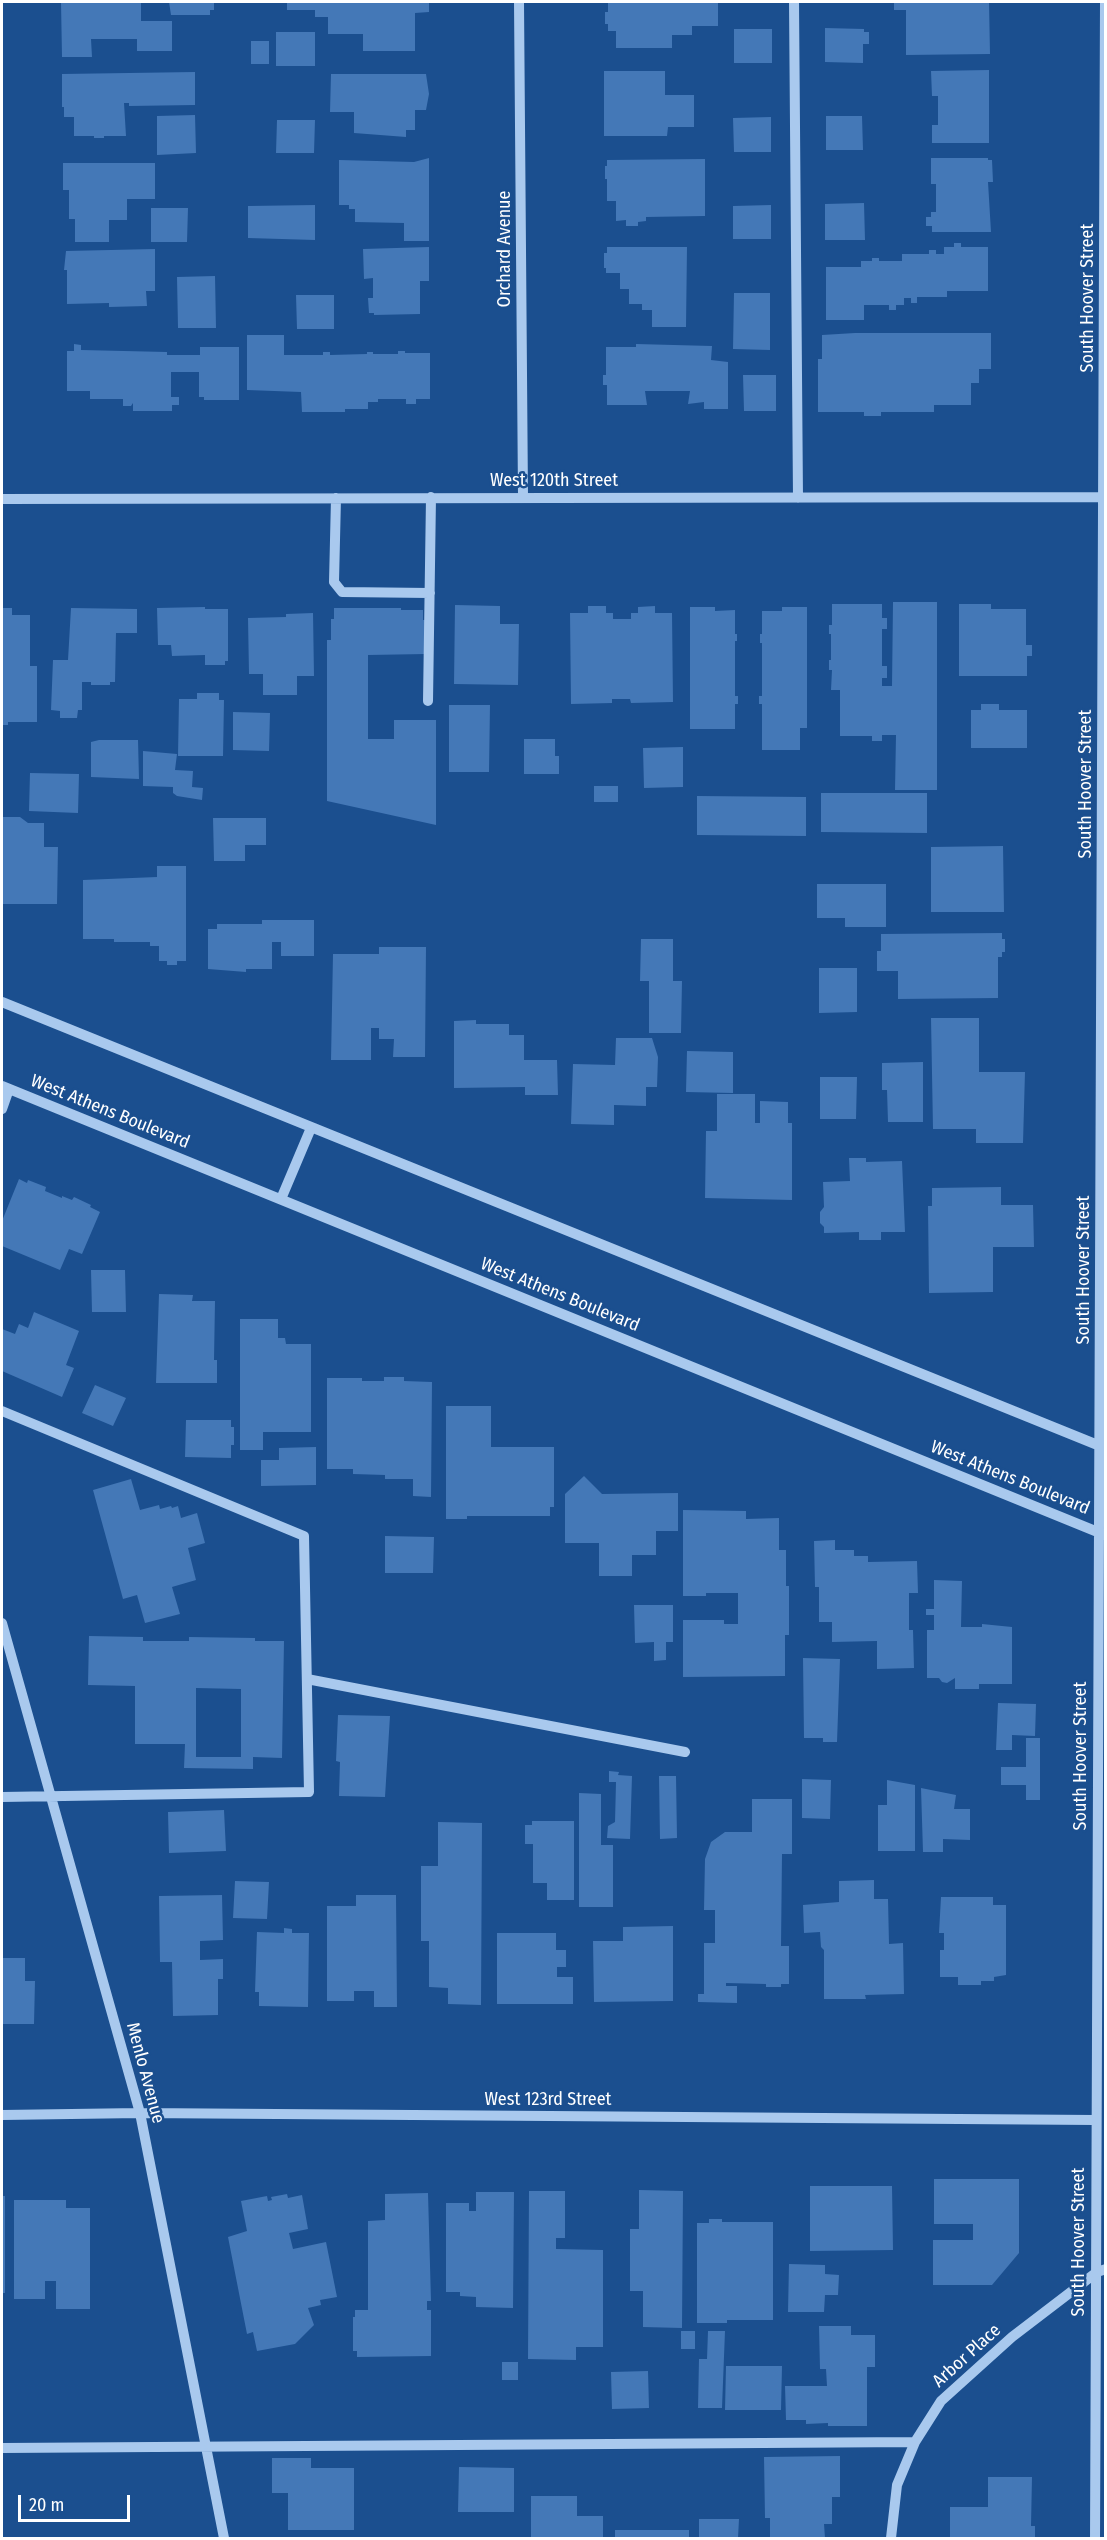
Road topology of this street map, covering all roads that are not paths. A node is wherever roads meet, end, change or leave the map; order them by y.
1 (519, 2) edge
2 (794, 2) edge
3 (1105, 2) edge
4 (431, 497) junction
5 (523, 497) junction
6 (1105, 497) edge
7 (336, 498) junction
8 (798, 498) junction
9 (2, 499) edge
10 (430, 593) junction
11 (428, 701) dead end
12 (1104, 872) edge
13 (2, 1002) edge
14 (5, 1088) edge
15 (2, 1109) edge
16 (311, 1128) junction
17 (281, 1199) junction
18 (2, 1411) edge
19 (1103, 1447) edge
20 (1102, 1534) edge
21 (2, 1623) edge
22 (307, 1679) junction
23 (685, 1752) dead end
24 (2, 1797) edge
25 (51, 1797) junction
26 (140, 2113) junction
27 (2, 2115) edge
28 (1095, 2120) junction
29 (1101, 2271) edge
30 (915, 2442) junction
31 (206, 2447) junction
32 (2, 2448) edge
33 (224, 2538) edge
34 (891, 2538) edge
35 (1095, 2538) edge

1 - 5 street, Orchard Avenue
2 - 8 street
3 - 6 street, South Hoover Street
4 - 5 street, West 120th Street
4 - 7 street, West 120th Street
4 - 10 street
5 - 8 street, West 120th Street
6 - 8 street, West 120th Street
6 - 12 street, South Hoover Street
7 - 9 street, West 120th Street
7 - 10 street
10 - 11 street
12 - 19 street, South Hoover Street
13 - 16 street
14 - 15 street
14 - 17 street, West Athens Boulevard
16 - 17 street
16 - 19 street
17 - 20 street, West Athens Boulevard
18 - 22 street
19 - 20 street, South Hoover Street
20 - 28 street, South Hoover Street
21 - 25 street, Menlo Avenue
22 - 23 street
22 - 25 street
24 - 25 street
25 - 26 street, Menlo Avenue
26 - 27 street, West 123rd Street
26 - 28 street, West 123rd Street
26 - 31 street, Menlo Avenue
28 - 29 street, South Hoover Street
29 - 30 street, Arbor Place
29 - 35 street, South Hoover Street
30 - 31 street
30 - 34 street, Arbor Place
31 - 32 street
31 - 33 street, Menlo Avenue

